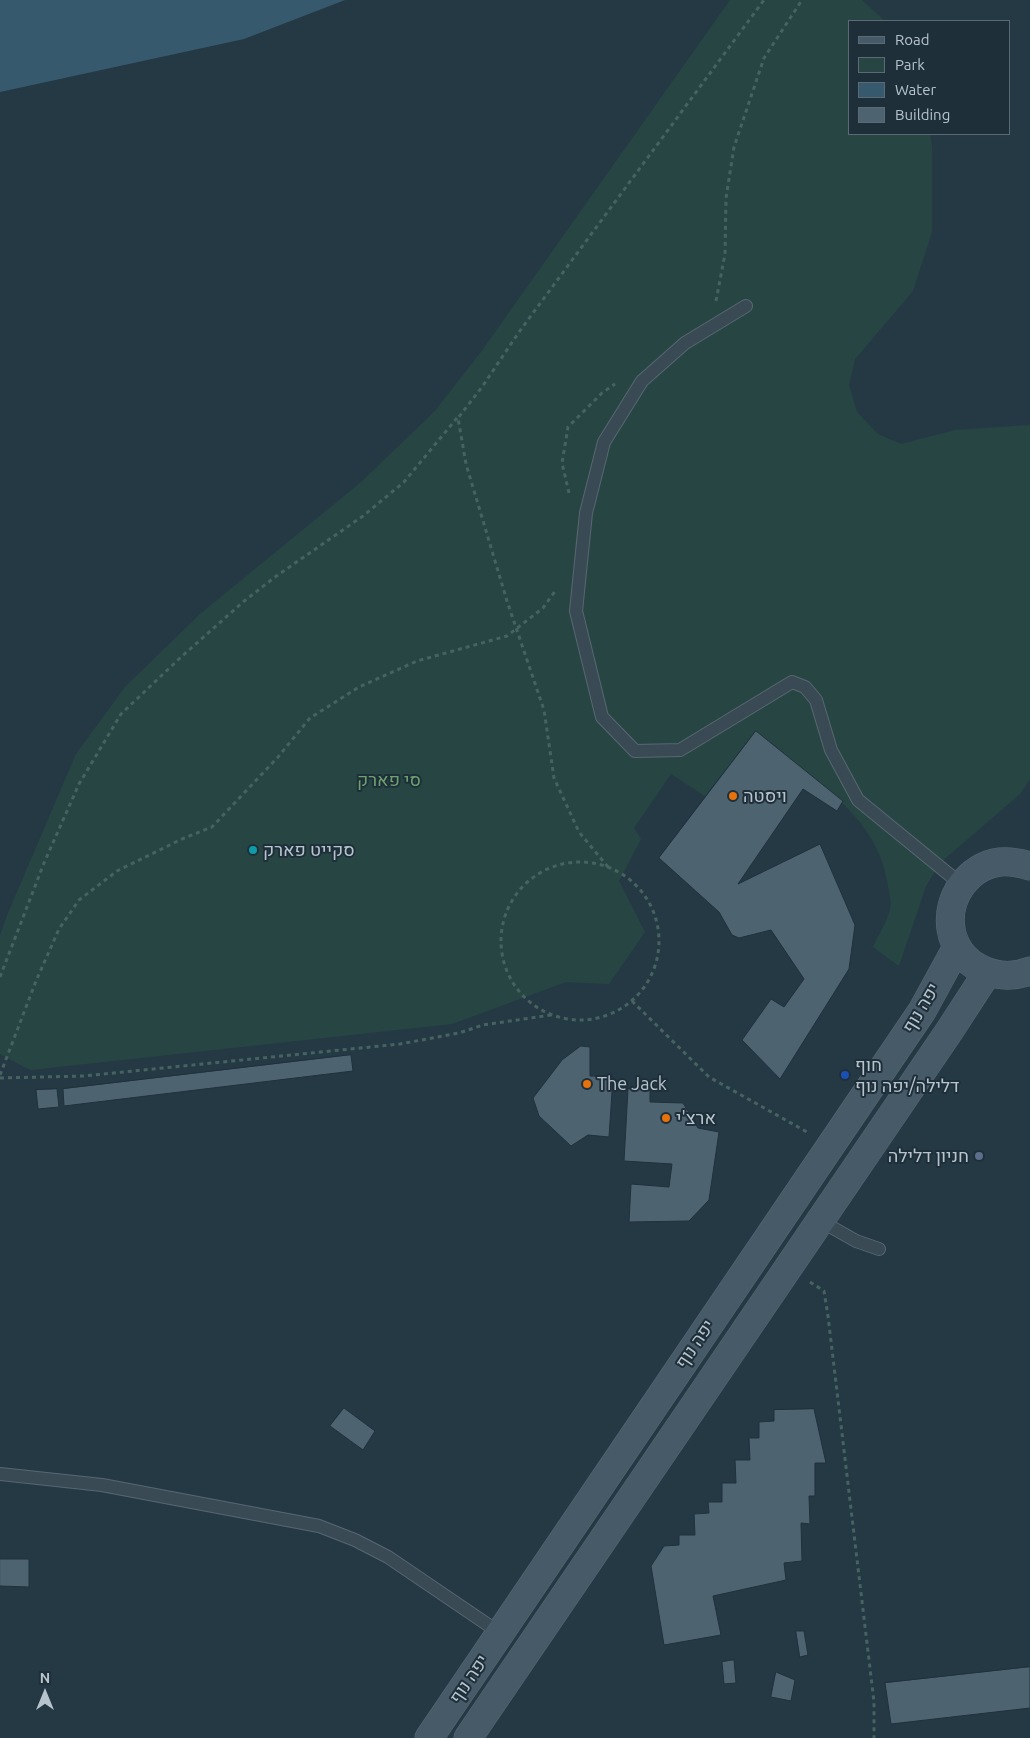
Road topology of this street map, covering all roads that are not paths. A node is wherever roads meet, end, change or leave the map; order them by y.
1 (746, 306) dead end
2 (1026, 858) edge
3 (962, 885) junction
4 (957, 947) junction
5 (1030, 971) edge
6 (987, 973) junction
7 (820, 1220) junction
8 (878, 1250) dead end
9 (0, 1474) edge
10 (500, 1633) junction
11 (429, 1738) edge
12 (468, 1738) edge

1 - 3 lane
2 - 3 main road
3 - 4 main road
4 - 6 main road
4 - 10 main road, יפה נוף
5 - 6 main road
6 - 7 main road, יפה נוף
7 - 8 lane
7 - 12 main road, יפה נוף
9 - 10 lane
10 - 11 main road, יפה נוף

